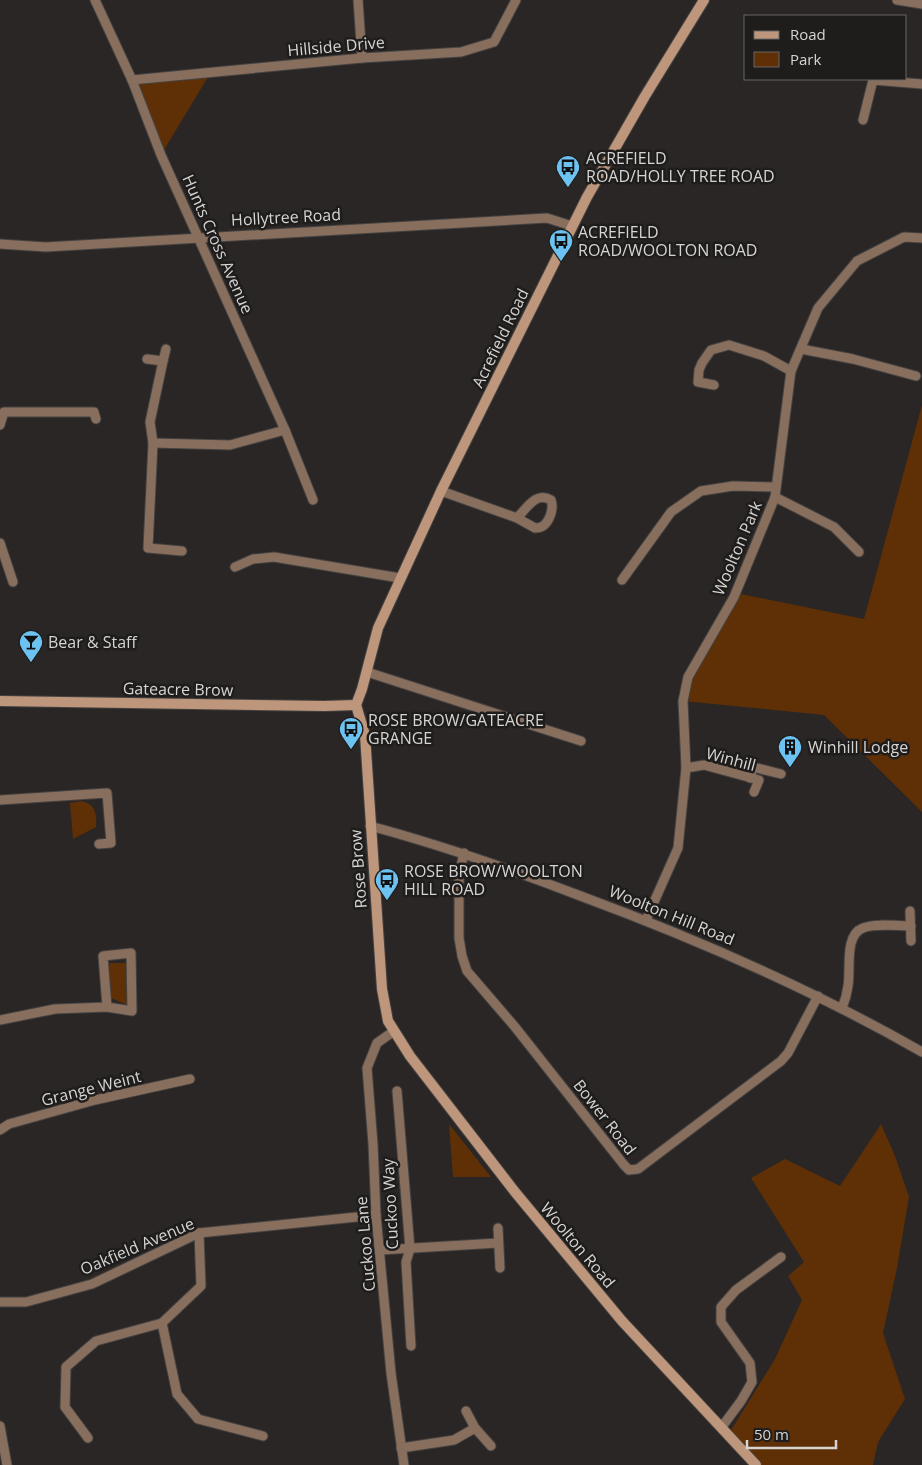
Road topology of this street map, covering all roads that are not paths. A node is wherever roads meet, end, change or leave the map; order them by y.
1 (95, 0) edge
2 (358, 0) edge
3 (516, 0) edge
4 (704, 0) edge
5 (897, 0) edge
6 (922, 4) edge
7 (362, 58) junction
8 (132, 80) junction
9 (922, 84) edge
10 (864, 120) dead end
11 (572, 226) junction
12 (199, 237) junction
13 (922, 238) edge
14 (0, 244) edge
15 (166, 349) dead end
16 (801, 349) junction
17 (147, 359) dead end
18 (163, 361) junction
19 (791, 372) junction
20 (916, 376) dead end
21 (714, 385) dead end
22 (96, 419) dead end
23 (0, 424) edge
24 (285, 430) junction
25 (153, 443) junction
26 (776, 487) junction
27 (441, 491) junction
28 (775, 497) junction
29 (313, 500) dead end
30 (517, 518) dead end
31 (0, 542) edge
32 (182, 551) dead end
33 (859, 552) dead end
34 (235, 567) dead end
35 (400, 578) junction
36 (622, 580) dead end
37 (13, 582) dead end
38 (367, 672) junction
39 (0, 701) edge
40 (356, 704) junction
41 (582, 741) dead end
42 (686, 768) junction
43 (780, 774) dead end
44 (750, 778) junction
45 (754, 792) dead end
46 (0, 800) edge
47 (370, 826) junction
48 (99, 844) dead end
49 (464, 853) junction
50 (910, 911) dead end
51 (646, 920) junction
52 (911, 926) junction
53 (911, 940) dead end
54 (818, 996) junction
55 (107, 1007) junction
56 (842, 1008) junction
57 (0, 1020) edge
58 (394, 1031) junction
59 (922, 1052) edge
60 (190, 1079) dead end
61 (397, 1091) dead end
62 (0, 1130) edge
63 (376, 1215) junction
64 (498, 1228) dead end
65 (199, 1233) junction
66 (498, 1243) junction
67 (410, 1248) junction
68 (380, 1250) junction
69 (781, 1257) dead end
70 (500, 1268) dead end
71 (0, 1302) edge
72 (162, 1323) junction
73 (412, 1346) dead end
74 (466, 1411) dead end
75 (0, 1426) edge
76 (475, 1428) junction
77 (721, 1428) junction
78 (263, 1436) dead end
79 (88, 1438) dead end
80 (491, 1446) dead end
81 (401, 1448) junction
82 (7, 1465) edge
83 (404, 1465) edge
84 (756, 1465) edge

1 - 8 street, Hunts Cross Avenue
2 - 7 street
3 - 7 street, Hillside Drive
4 - 11 main road, Acrefield Road
5 - 6 street
7 - 8 street, Hillside Drive
8 - 12 street, Hunts Cross Avenue
9 - 10 street
11 - 12 street, Hollytree Road
11 - 27 main road, Acrefield Road
12 - 14 street, Hollytree Road
12 - 24 street, Hunts Cross Avenue
13 - 16 street, Woolton Park
15 - 18 street
16 - 19 street, Woolton Park
16 - 20 street
17 - 18 street
18 - 25 street
19 - 21 street
19 - 26 street, Woolton Park
22 - 23 street
24 - 25 street
24 - 29 street, Hunts Cross Avenue
25 - 32 street
26 - 28 street, Woolton Park
26 - 36 street
27 - 30 street
27 - 35 main road, Acrefield Road
28 - 33 street
28 - 42 street, Woolton Park
31 - 37 street
34 - 35 street
35 - 38 main road, Acrefield Road
38 - 40 main road, Acrefield Road
38 - 41 street
39 - 40 main road, Gateacre Brow
40 - 47 main road, Rose Brow
42 - 44 street, Winhill
42 - 51 street, Woolton Park
43 - 44 street
44 - 45 street, Winhill
46 - 48 street
47 - 49 street, Woolton Hill Road
47 - 58 main road, Rose Brow
49 - 51 street, Woolton Hill Road
49 - 54 street, Bower Road
50 - 52 street
51 - 54 street, Woolton Hill Road
52 - 53 street
52 - 56 street
54 - 56 street, Woolton Hill Road
55 - 55 street
55 - 57 street
56 - 59 street, Woolton Hill Road
58 - 63 street, Cuckoo Lane
58 - 77 main road, Woolton Road
60 - 62 street, Grange Weint
61 - 67 street, Cuckoo Way
63 - 65 street, Oakfield Avenue
63 - 68 street, Cuckoo Lane
64 - 66 street
65 - 71 street, Oakfield Avenue
65 - 72 street
66 - 67 street
66 - 70 street
67 - 68 street
67 - 73 street, Cuckoo Way
68 - 81 street, Cuckoo Lane
69 - 77 street
72 - 78 street
72 - 79 street
74 - 76 street
75 - 82 street
76 - 80 street
76 - 81 street
77 - 84 main road, Woolton Road
81 - 83 street, Cuckoo Lane

